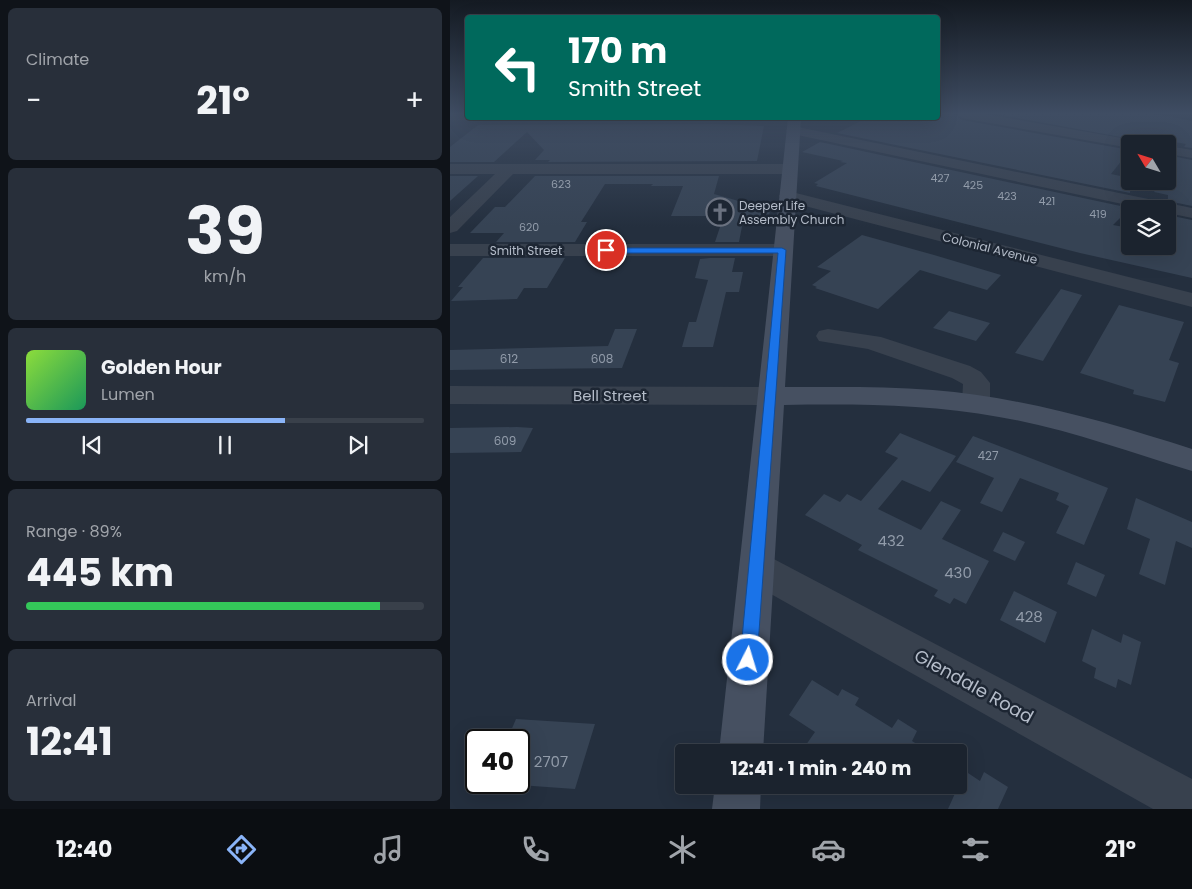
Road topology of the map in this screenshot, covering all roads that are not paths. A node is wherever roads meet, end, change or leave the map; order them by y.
1 (792, 152) edge
2 (918, 152) edge
3 (1179, 152) edge
4 (1192, 154) edge
5 (450, 169) edge
6 (509, 169) junction
7 (790, 169) junction
8 (788, 196) junction
9 (1192, 213) edge
10 (450, 227) edge
11 (450, 250) edge
12 (782, 250) junction
13 (1192, 300) edge
14 (828, 336) dead end
15 (450, 395) edge
16 (771, 396) junction
17 (976, 404) junction
18 (1192, 460) edge
19 (756, 568) junction
20 (741, 744) edge
21 (737, 794) edge
22 (1192, 805) edge
23 (736, 809) edge

1 - 7 street
2 - 9 street
3 - 4 street
5 - 6 street
6 - 7 street
6 - 10 street
7 - 8 street
8 - 12 street
8 - 13 street, Colonial Avenue
11 - 12 street, Smith Street
12 - 16 street
14 - 17 street
15 - 16 street, Bell Street
16 - 17 street
16 - 19 street
17 - 18 street
19 - 20 street
19 - 22 street, Glendale Road
21 - 23 street

